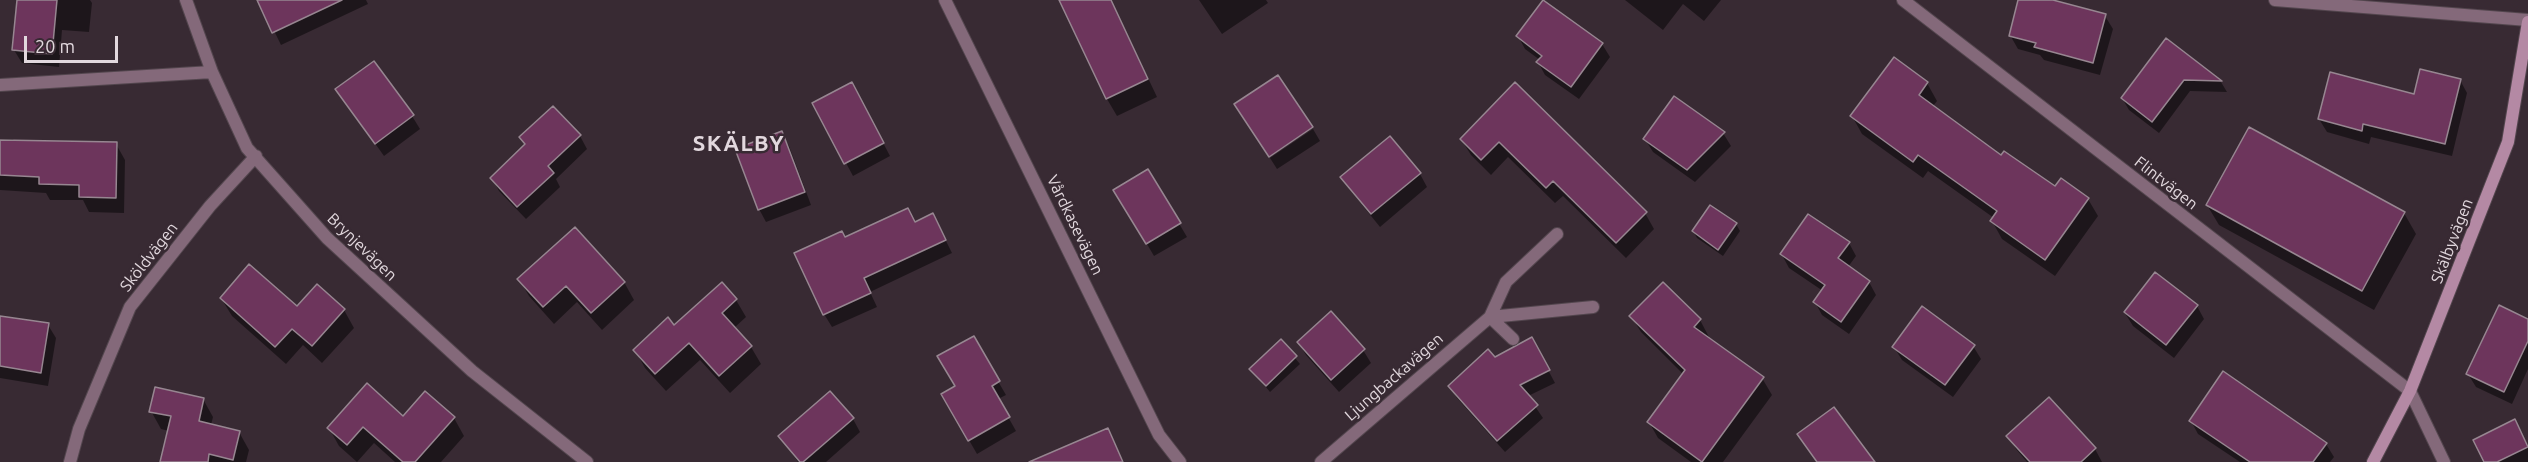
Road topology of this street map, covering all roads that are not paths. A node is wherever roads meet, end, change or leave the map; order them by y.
1 (186, 0) edge
2 (945, 0) edge
3 (1903, 0) edge
4 (2275, 0) edge
5 (2528, 21) edge
6 (212, 72) junction
7 (0, 85) edge
8 (256, 156) junction
9 (1557, 234) dead end
10 (1593, 307) dead end
11 (1490, 317) junction
12 (1513, 339) dead end
13 (2410, 391) junction
14 (70, 462) edge
15 (587, 462) edge
16 (1180, 462) edge
17 (1321, 462) edge
18 (2373, 462) edge
19 (2444, 462) edge

1 - 6 street, Brynjevägen
2 - 16 street, Vårdkasevägen
3 - 13 street, Flintvägen
4 - 5 street
5 - 13 street, Skälbyvägen
6 - 7 street
6 - 8 street, Brynjevägen
8 - 14 street, Sköldvägen
8 - 15 street, Brynjevägen
9 - 11 street
10 - 11 street
11 - 12 street
11 - 17 street, Ljungbackavägen
13 - 18 street, Skälbyvägen
13 - 19 street

